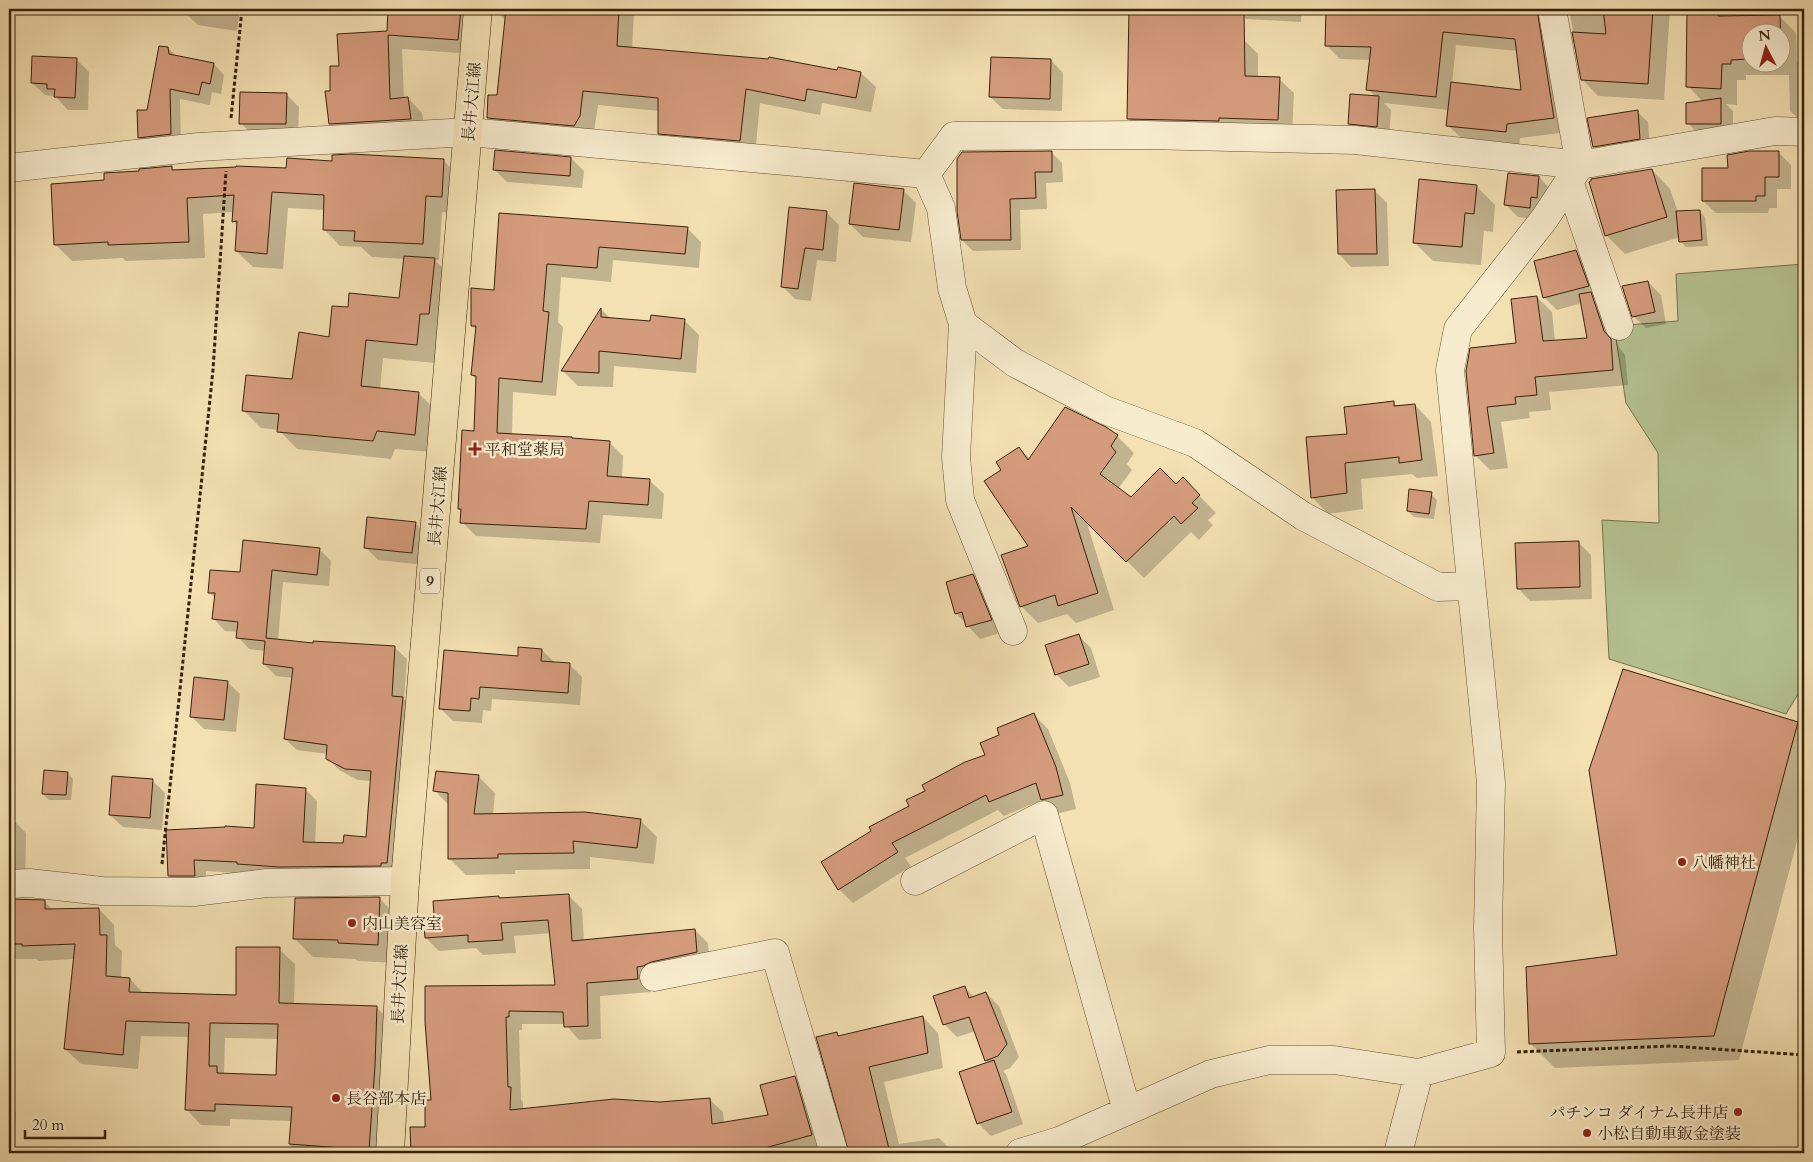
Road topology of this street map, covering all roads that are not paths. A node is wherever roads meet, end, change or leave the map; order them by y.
1 (478, 9) edge
2 (1552, 9) edge
3 (469, 132) junction
4 (1804, 132) edge
5 (9, 168) edge
6 (1575, 173) junction
7 (926, 174) junction
8 (963, 324) junction
9 (1619, 326) dead end
10 (1471, 586) junction
11 (1013, 631) dead end
12 (405, 881) junction
13 (915, 881) dead end
14 (9, 884) edge
15 (654, 977) dead end
16 (1419, 1073) junction
17 (1127, 1111) junction
18 (390, 1153) edge
19 (834, 1153) edge
20 (1020, 1153) edge
21 (1398, 1153) edge

1 - 3 main road, 長井大江線 / 9
2 - 6 street
3 - 5 street
3 - 7 street
3 - 12 main road, 長井大江線 / 9
4 - 6 street
6 - 7 street
6 - 9 street
6 - 10 street
7 - 8 street
8 - 10 street
8 - 11 street
10 - 16 street
12 - 14 street
12 - 18 main road, 長井大江線 / 9
13 - 17 street
15 - 19 street
16 - 17 street
16 - 21 street
17 - 20 street

